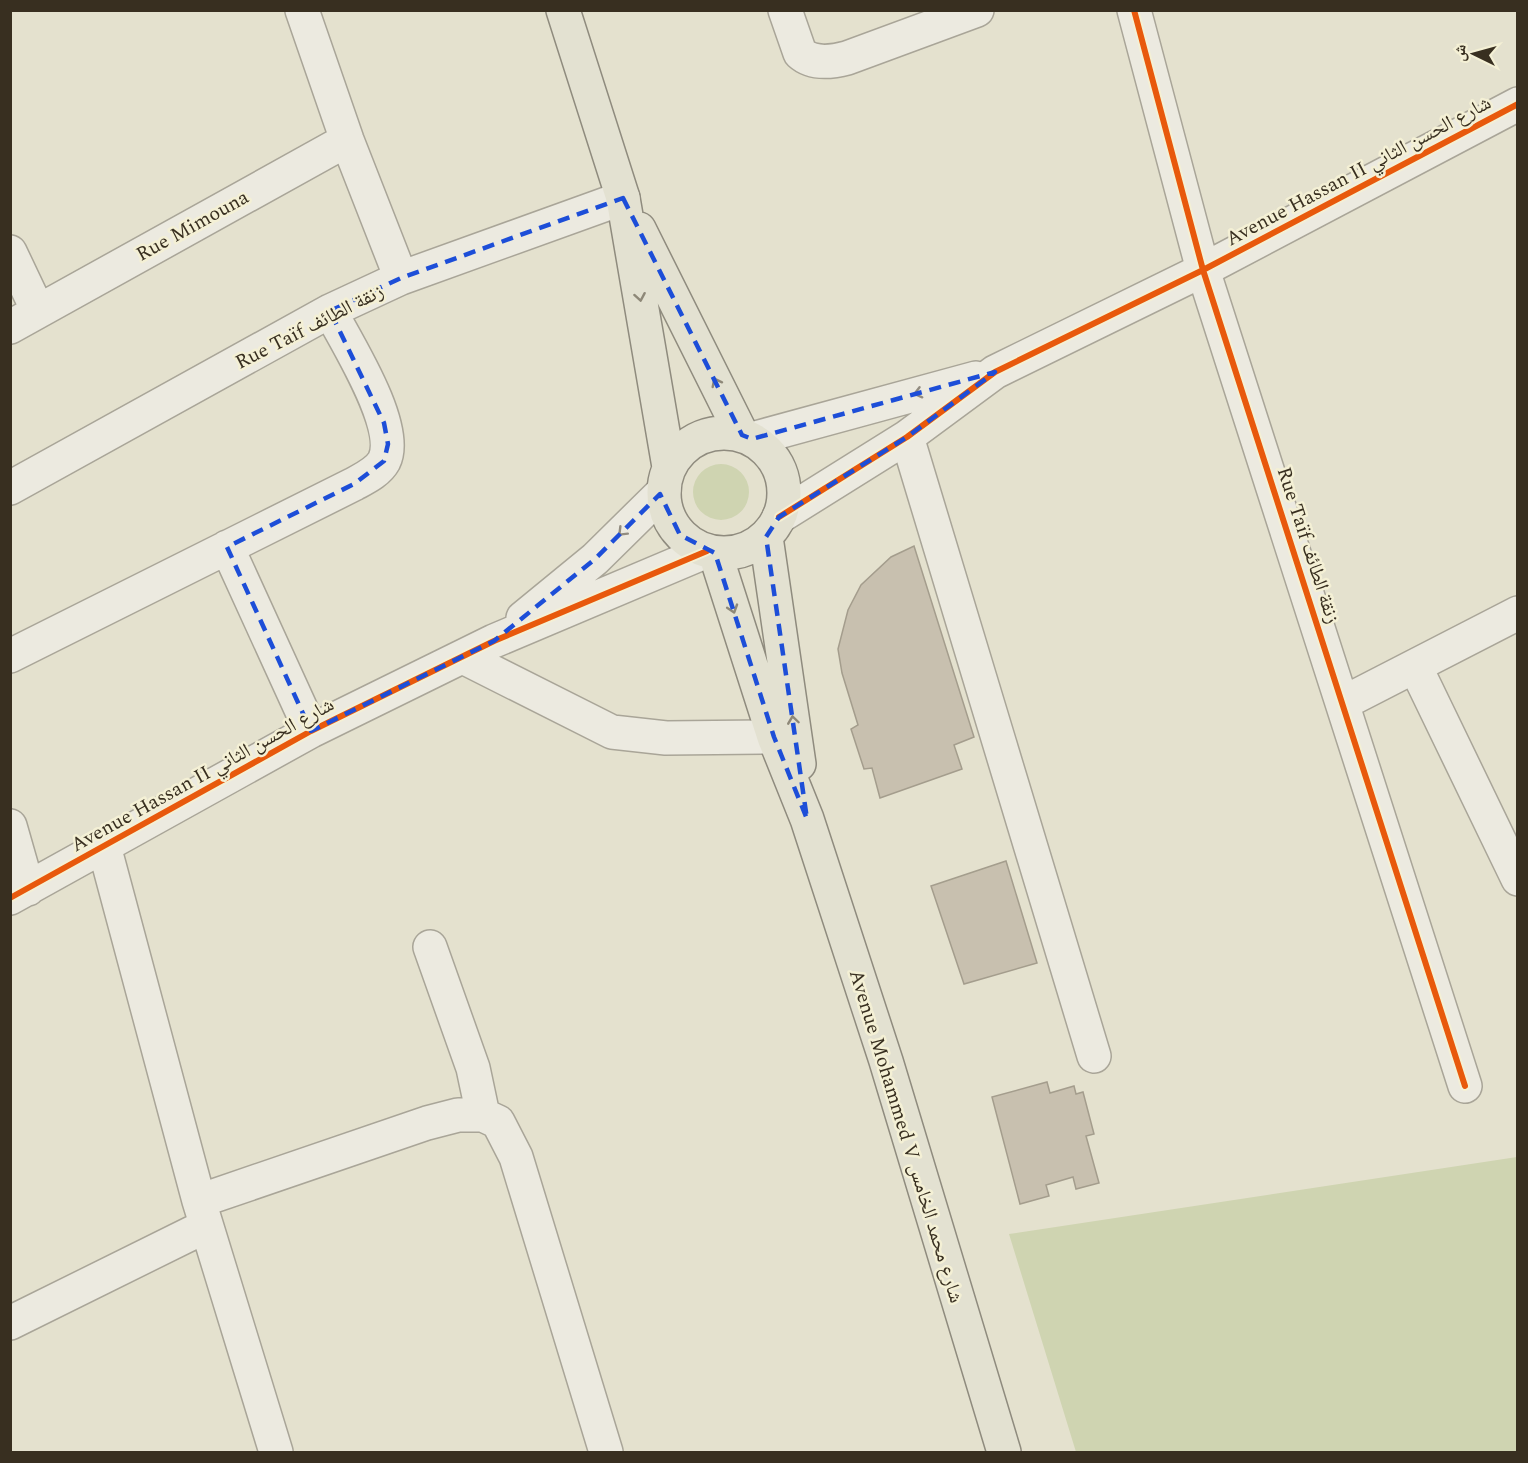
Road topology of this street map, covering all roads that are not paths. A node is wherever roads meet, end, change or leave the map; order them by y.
1 (302, 10) edge
2 (563, 10) edge
3 (785, 10) edge
4 (977, 10) edge
5 (1134, 10) edge
6 (1518, 105) edge
7 (347, 140) junction
8 (623, 198) junction
9 (10, 252) edge
10 (1203, 270) junction
11 (401, 278) junction
12 (330, 311) junction
13 (24, 319) edge
14 (995, 372) junction
15 (747, 437) junction
16 (907, 437) junction
17 (666, 479) junction
18 (10, 488) edge
19 (773, 527) junction
20 (227, 547) junction
21 (711, 552) junction
22 (1518, 613) edge
23 (494, 641) junction
24 (10, 656) edge
25 (463, 657) junction
26 (1415, 666) junction
27 (1343, 704) junction
28 (311, 732) junction
29 (774, 737) junction
30 (807, 819) junction
31 (10, 826) edge
32 (104, 846) junction
33 (1518, 879) edge
34 (19, 893) edge
35 (430, 947) dead end
36 (1094, 1056) dead end
37 (1464, 1086) dead end
38 (483, 1115) junction
39 (202, 1214) junction
40 (10, 1323) edge
41 (276, 1452) edge
42 (606, 1452) edge
43 (1004, 1452) edge

1 - 7 street
2 - 8 main road
3 - 4 street
5 - 10 street, Rue Taïf زنقة الطائف
6 - 10 street, Avenue Hassan II شارع الحسن الثاني
7 - 11 street
7 - 13 street, Rue Mimouna
8 - 11 street, Rue Taïf زنقة الطائف
15 -> 8 main road
8 -> 17 main road
9 - 13 street, Rue Mimouna
10 - 14 street, Avenue Hassan II شارع الحسن الثاني
10 - 27 street, Rue Taïf زنقة الطائف
11 - 12 street, Rue Taïf زنقة الطائف
12 - 18 street, Rue Taïf زنقة الطائف
12 - 20 street
14 -> 15 street, Avenue Hassan II شارع الحسن الثاني
14 - 16 street, Avenue Hassan II شارع الحسن الثاني
15 - 17 main road
15 - 19 main road
16 - 19 street, Avenue Hassan II شارع الحسن الثاني
16 - 36 street
17 - 21 main road
17 -> 23 street, Avenue Hassan II شارع الحسن الثاني
19 - 21 main road
30 -> 19 main road
20 - 24 street
20 - 28 street
21 - 23 street, Avenue Hassan II شارع الحسن الثاني
21 -> 29 main road
22 - 26 street
23 - 25 street, Avenue Hassan II شارع الحسن الثاني
25 - 28 street, Avenue Hassan II شارع الحسن الثاني
25 - 29 street
26 - 27 street
26 - 33 street
27 - 37 street, Rue Taïf زنقة الطائف
28 - 32 street, Avenue Hassan II شارع الحسن الثاني
29 - 30 main road
30 - 43 main road, Avenue Mohammed V شارع محمد الخامس
31 - 34 street
32 - 34 street, Avenue Hassan II شارع الحسن الثاني
32 - 39 street
35 - 38 street
38 - 39 street
38 - 42 street
39 - 40 street
39 - 41 street

